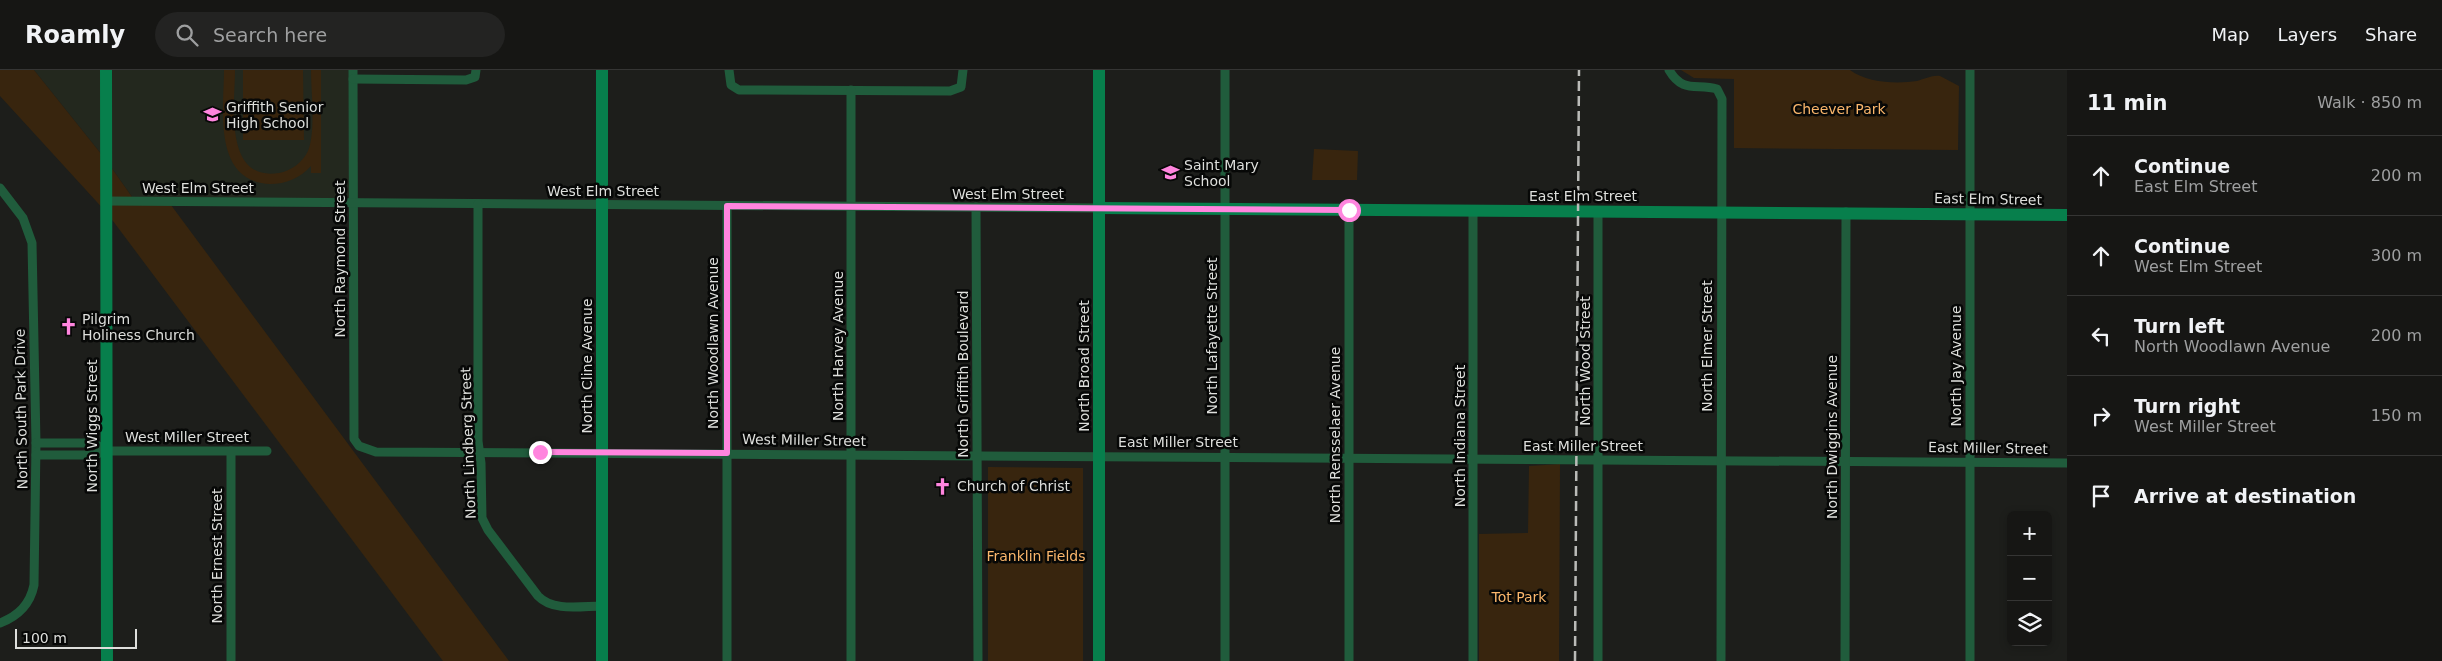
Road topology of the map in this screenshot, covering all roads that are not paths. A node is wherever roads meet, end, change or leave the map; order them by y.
1 (106, 70) edge
2 (602, 70) edge
3 (728, 70) edge
4 (963, 70) edge
5 (1099, 70) edge
6 (1225, 70) edge
7 (1669, 70) edge
8 (1970, 70) edge
9 (476, 73) edge
10 (353, 74) edge
11 (851, 90) junction
12 (0, 188) edge
13 (106, 201) junction
14 (354, 203) junction
15 (478, 204) junction
16 (602, 205) junction
17 (727, 206) junction
18 (851, 206) junction
19 (976, 207) junction
20 (1098, 208) junction
21 (1225, 209) junction
22 (1349, 210) junction
23 (1474, 210) junction
24 (1598, 211) junction
25 (1722, 212) junction
26 (1846, 212) junction
27 (1970, 214) junction
28 (2067, 214) edge
29 (36, 442) junction
30 (360, 446) joint
31 (107, 451) junction
32 (231, 451) junction
33 (267, 451) dead end
34 (602, 452) junction
35 (727, 453) junction
36 (480, 454) junction
37 (852, 454) junction
38 (36, 455) junction
39 (976, 455) junction
40 (1099, 456) junction
41 (1226, 457) junction
42 (1349, 458) junction
43 (1474, 459) junction
44 (1598, 460) junction
45 (1721, 460) junction
46 (1846, 460) junction
47 (1970, 462) junction
48 (2067, 463) edge
49 (602, 606) junction
50 (0, 623) edge
51 (107, 661) edge
52 (231, 661) edge
53 (602, 661) edge
54 (727, 661) edge
55 (852, 661) edge
56 (978, 661) edge
57 (1099, 661) edge
58 (1225, 661) edge
59 (1349, 661) edge
60 (1473, 661) edge
61 (1598, 661) edge
62 (1721, 661) edge
63 (1845, 661) edge
64 (1970, 661) edge

1 - 13 street, North Wiggs Street
2 - 16 street, North Cline Avenue
3 - 11 street
4 - 11 street
5 - 20 street, North Broad Street
6 - 21 street, North Lafayette Street
7 - 25 street, North Elmer Street
8 - 27 street, North Jay Avenue
9 - 10 street
10 - 14 street, North Raymond Street
11 - 18 street, North Harvey Avenue
12 - 29 street, North South Park Drive
13 - 14 street, West Elm Street
13 - 31 street, North Wiggs Street
14 - 15 street, West Elm Street
14 - 30 street, North Raymond Street
15 - 16 street, West Elm Street
15 - 36 street, North Lindberg Street
16 - 17 street, West Elm Street
16 - 34 street, North Cline Avenue
17 - 18 street, West Elm Street
17 - 35 street, North Woodlawn Avenue
18 - 19 street, West Elm Street
18 - 37 street, North Harvey Avenue
19 - 20 street, West Elm Street
19 - 39 street, North Griffith Boulevard
20 - 21 street, East Elm Street
20 - 40 street, North Broad Street
21 - 22 street, East Elm Street
21 - 41 street, North Lafayette Street
22 - 23 street, East Elm Street
22 - 42 street, North Rensselaer Avenue
23 - 24 street, East Elm Street
23 - 43 street, North Indiana Street
24 - 25 street, East Elm Street
24 - 44 street, North Wood Street
25 - 26 street, East Elm Street
25 - 45 street, North Elmer Street
26 - 27 street, East Elm Street
26 - 46 street, North Dwiggins Avenue
27 - 28 street, East Elm Street
27 - 47 street, North Jay Avenue
29 - 31 street, West Miller Street
29 - 38 street, North South Park Drive
30 - 36 street, West Miller Street
31 - 32 street, West Miller Street
31 - 38 street, West Miller Street
31 - 51 street, North Wiggs Street
32 - 33 street, West Miller Street
32 - 52 street, North Ernest Street
34 - 35 street, West Miller Street
34 - 36 street, West Miller Street
34 - 49 street, North Cline Avenue
35 - 37 street, West Miller Street
35 - 54 street, North Woodlawn Avenue
36 - 49 street, North Lindberg Street
37 - 39 street, West Miller Street
37 - 55 street, North Harvey Avenue
38 - 50 street, North South Park Drive
39 - 40 street, West Miller Street
39 - 56 street, North Griffith Boulevard
40 - 41 street, East Miller Street
40 - 57 street, North Broad Street
41 - 42 street, East Miller Street
41 - 58 street, North Lafayette Street
42 - 43 street, East Miller Street
42 - 59 street, North Rensselaer Avenue
43 - 44 street, East Miller Street
43 - 60 street, North Indiana Street
44 - 45 street, East Miller Street
44 - 61 street, North Wood Street
45 - 46 street, East Miller Street
45 - 62 street, North Elmer Street
46 - 47 street, East Miller Street
46 - 63 street, North Dwiggins Avenue
47 - 48 street, East Miller Street
47 - 64 street, North Jay Avenue
49 - 53 street, North Cline Avenue

